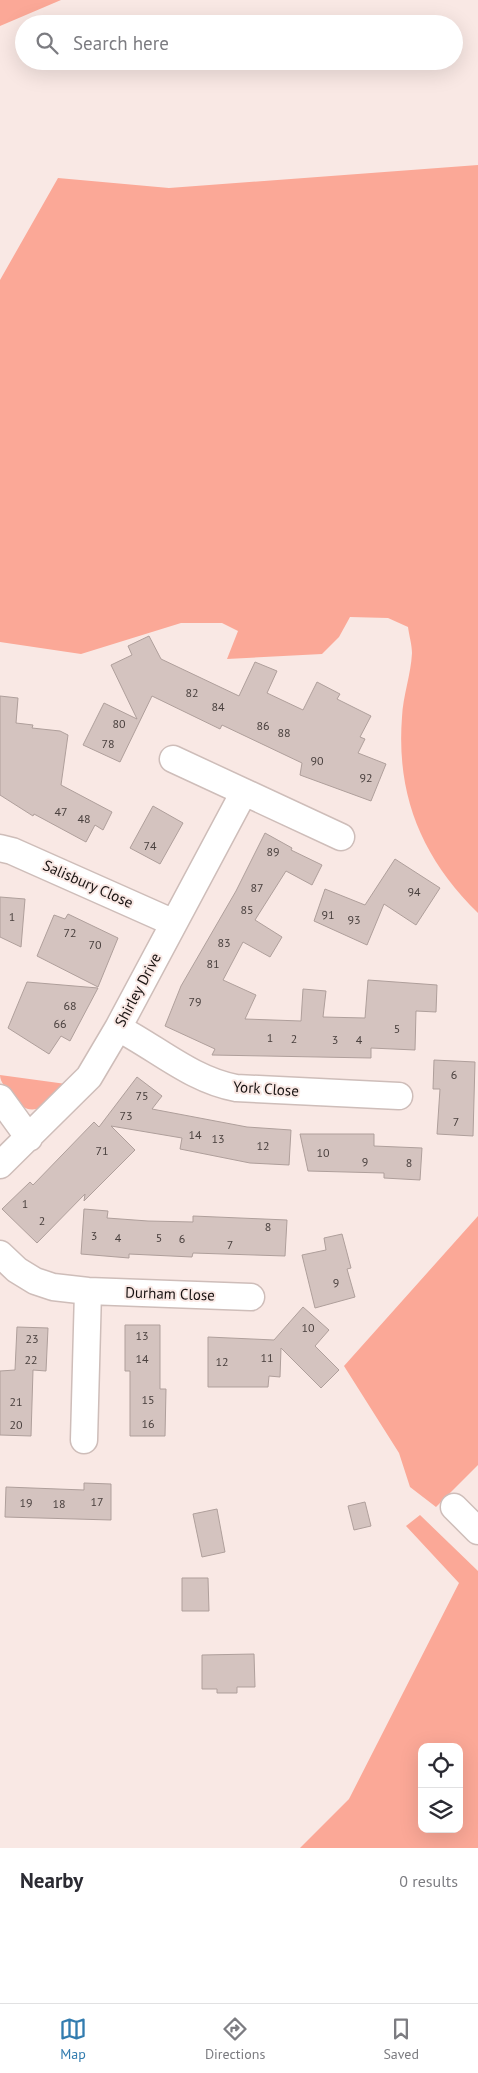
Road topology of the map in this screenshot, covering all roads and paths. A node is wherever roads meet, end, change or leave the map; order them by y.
1 (173, 759) dead end
2 (244, 792) junction
3 (341, 837) dead end
4 (0, 848) edge
5 (174, 923) junction
6 (118, 1028) junction
7 (399, 1096) dead end
8 (0, 1098) edge
9 (29, 1138) junction
10 (0, 1165) edge
11 (0, 1254) edge
12 (88, 1291) junction
13 (251, 1297) dead end
14 (84, 1440) dead end
15 (454, 1507) dead end
16 (478, 1531) edge

1 - 2 street
2 - 3 street
2 - 5 street, Shirley Drive
4 - 5 street, Salisbury Close
5 - 6 street, Shirley Drive
6 - 7 street, York Close
6 - 9 street, Shirley Drive
8 - 9 street
9 - 10 street, Shirley Drive
11 - 12 street, Durham Close
12 - 13 street, Durham Close
12 - 14 street
15 - 16 street

